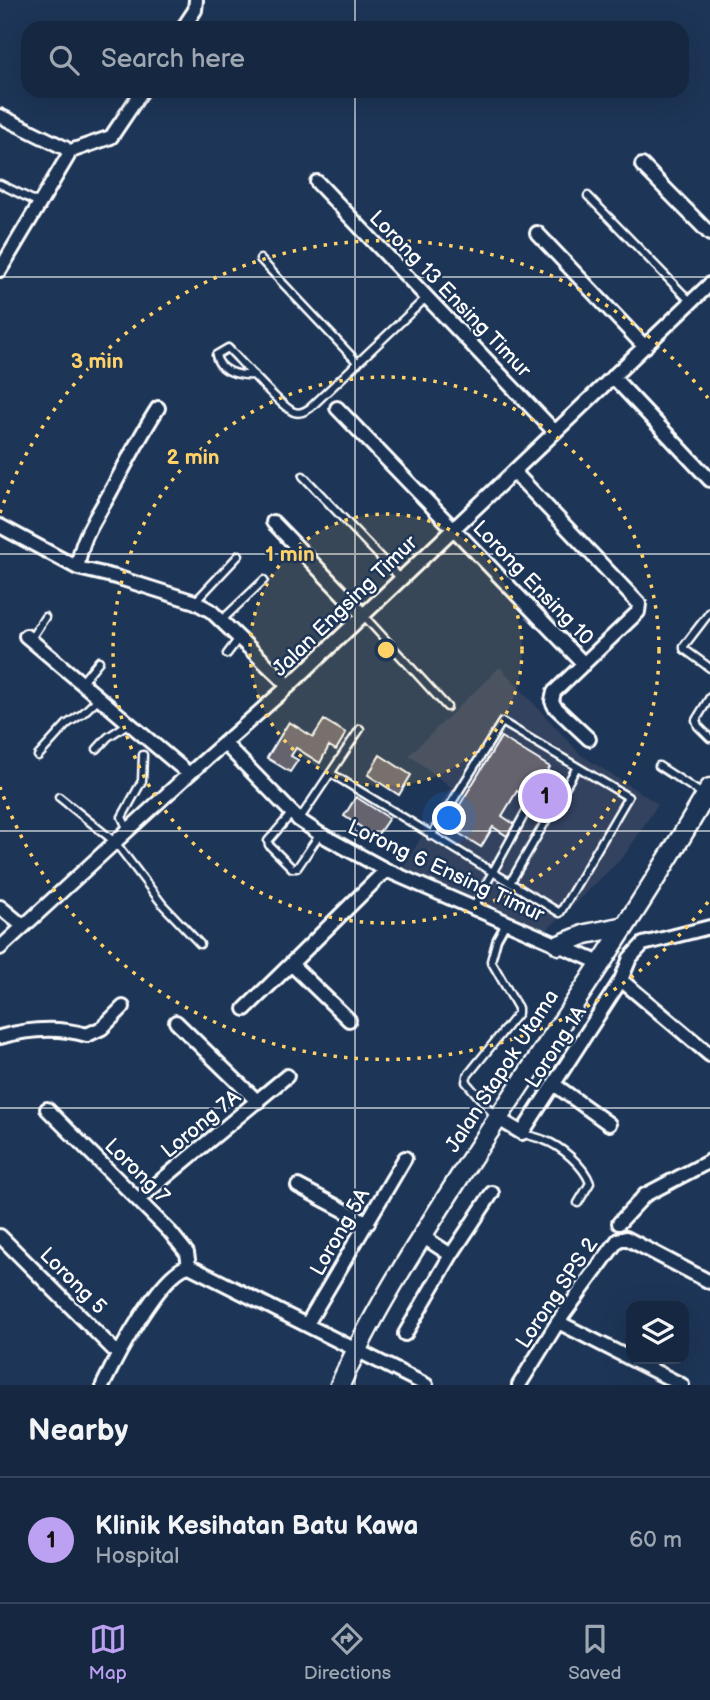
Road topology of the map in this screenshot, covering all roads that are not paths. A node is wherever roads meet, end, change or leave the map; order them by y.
1 (197, 0) edge
2 (188, 21) edge
3 (137, 98) edge
4 (0, 116) edge
5 (68, 152) junction
6 (642, 165) dead end
7 (317, 182) dead end
8 (0, 184) edge
9 (588, 196) dead end
10 (41, 204) junction
11 (537, 233) dead end
12 (710, 233) edge
13 (260, 259) dead end
14 (1, 266) edge
15 (709, 288) edge
16 (426, 298) junction
17 (691, 302) junction
18 (645, 347) junction
19 (358, 363) junction
20 (254, 374) junction
21 (613, 377) junction
22 (158, 408) dead end
23 (337, 408) dead end
24 (555, 432) junction
25 (514, 472) junction
26 (303, 476) dead end
27 (710, 480) edge
28 (273, 522) dead end
29 (0, 526) edge
30 (454, 529) junction
31 (239, 555) dead end
32 (78, 568) junction
33 (401, 579) junction
34 (264, 580) dead end
35 (195, 602) junction
36 (710, 612) edge
37 (363, 615) junction
38 (45, 617) dead end
39 (222, 620) junction
40 (28, 638) joint
41 (239, 638) junction
42 (227, 654) dead end
43 (99, 661) dead end
44 (584, 664) junction
45 (710, 668) edge
46 (81, 683) junction
47 (289, 687) junction
48 (710, 697) edge
49 (99, 698) junction
50 (447, 707) dead end
51 (129, 723) junction
52 (360, 729) dead end
53 (710, 738) edge
54 (589, 739) dead end
55 (224, 743) junction
56 (97, 749) dead end
57 (143, 755) dead end
58 (38, 756) dead end
59 (659, 766) dead end
60 (578, 767) junction
61 (189, 774) junction
62 (332, 774) junction
63 (708, 792) edge
64 (59, 797) dead end
65 (552, 809) junction
66 (295, 816) junction
67 (128, 830) junction
68 (320, 834) junction
69 (430, 836) junction
70 (115, 842) junction
71 (386, 870) junction
72 (493, 873) junction
73 (510, 883) junction
74 (0, 907) edge
75 (473, 908) junction
76 (508, 922) junction
77 (23, 926) junction
78 (625, 926) junction
79 (710, 927) edge
80 (200, 944) dead end
81 (559, 945) junction
82 (0, 948) edge
83 (600, 963) junction
84 (290, 964) junction
85 (623, 974) junction
86 (124, 1007) dead end
87 (245, 1009) dead end
88 (349, 1020) dead end
89 (176, 1022) dead end
90 (0, 1037) edge
91 (710, 1055) edge
92 (287, 1076) dead end
93 (555, 1085) junction
94 (258, 1102) junction
95 (47, 1108) dead end
96 (497, 1118) junction
97 (609, 1124) dead end
98 (522, 1133) junction
99 (405, 1158) dead end
100 (710, 1161) edge
101 (298, 1186) dead end
102 (492, 1193) dead end
103 (139, 1199) junction
104 (578, 1203) dead end
105 (368, 1223) junction
106 (619, 1223) dead end
107 (0, 1236) edge
108 (422, 1236) junction
109 (451, 1255) junction
110 (189, 1266) junction
111 (710, 1282) edge
112 (558, 1322) junction
113 (307, 1324) junction
114 (405, 1334) dead end
115 (356, 1351) junction
116 (118, 1354) junction
117 (103, 1385) edge
118 (340, 1385) edge
119 (426, 1385) edge
120 (519, 1385) edge
121 (682, 1385) edge

1 - 2 street
3 - 5 street
4 - 5 street
5 - 10 street
6 - 12 street
7 - 16 street, Lorong 13 Ensing Timur
8 - 10 lane
9 - 17 lane
10 - 14 street
11 - 18 street
13 - 19 lane
15 - 17 street, Jalan Engsing Timur
16 - 19 lane
16 - 24 street, Lorong 13 Ensing Timur
17 - 18 street, Jalan Engsing Timur
18 - 21 street, Jalan Engsing Timur
19 - 20 lane
20 - 20 lane
21 - 24 street, Jalan Engsing Timur
21 - 27 street
22 - 32 street
23 - 30 street, Lorong Ensing 10
24 - 25 street, Jalan Engsing Timur
25 - 30 street, Jalan Engsing Timur
25 - 44 street
26 - 33 lane
28 - 37 street
29 - 32 street
30 - 33 street, Jalan Engsing Timur
30 - 44 street, Lorong Ensing 10
31 - 35 lane
32 - 35 street
33 - 37 street, Jalan Engsing Timur
34 - 39 lane
35 - 39 street
36 - 45 lane
37 - 47 street, Jalan Engsing Timur
37 - 50 lane
38 - 40 lane
39 - 41 street
40 - 46 street
41 - 42 lane
41 - 47 street
43 - 46 lane
44 - 54 street
46 - 49 street
47 - 55 street, Jalan Engsing Timur
48 - 53 lane
49 - 51 street
49 - 58 lane
51 - 56 lane
51 - 61 street
52 - 62 lane
55 - 61 street, Jalan Engsing Timur
55 - 66 street, Lorong 6 Ensing Timur
57 - 67 lane
59 - 63 lane
60 - 65 lane
60 - 69 lane
60 - 73 lane
61 - 67 street, Jalan Engsing Timur
62 - 66 lane
62 - 69 lane
63 - 78 main road, Jalan Stapok Utama
64 - 70 lane
65 - 72 lane
65 - 73 lane
66 - 68 street, Lorong 6 Ensing Timur
66 - 68 lane
67 - 70 street, Jalan Engsing Timur
68 - 71 street, Lorong 6 Ensing Timur
69 - 72 lane
70 - 77 street, Jalan Engsing Timur
70 - 80 lane
71 - 75 street, Lorong 6 Ensing Timur
71 - 84 street
72 - 73 lane
72 - 75 lane
74 - 77 street
75 - 76 street, Lorong 6 Ensing Timur
76 - 81 street, Lorong 6 Ensing Timur
76 - 96 lane
77 - 82 street, Jalan Engsing Timur
78 - 81 main road
78 - 83 main road, Jalan Stapok Utama
79 - 85 street, Lorong 1A
81 - 83 street, Lorong 6 Ensing Timur
83 - 96 main road, Jalan Stapok Utama
84 - 87 street
84 - 88 street
85 - 91 street
85 - 93 street, Lorong 1A
86 - 90 street
89 - 94 street
92 - 94 street, Lorong 7A
93 - 97 street
93 - 98 street, Lorong 1A
94 - 103 street, Lorong 7A
95 - 103 street, Lorong 7
96 - 98 street
96 - 108 main road, Jalan Stapok Utama
98 - 104 lane
99 - 105 street, Lorong 5A
100 - 106 street
101 - 105 street
102 - 109 street
103 - 110 street, Lorong 7
105 - 113 street, Lorong 5A
107 - 116 street, Lorong 5
108 - 109 street
108 - 115 main road, Jalan Stapok Utama
109 - 114 street
110 - 113 street
110 - 116 street
111 - 112 street, Lorong SPS 2
112 - 120 street, Lorong SPS 2
112 - 121 street
113 - 115 street
115 - 118 main road, Jalan Stapok Utama
115 - 119 street
116 - 117 street

